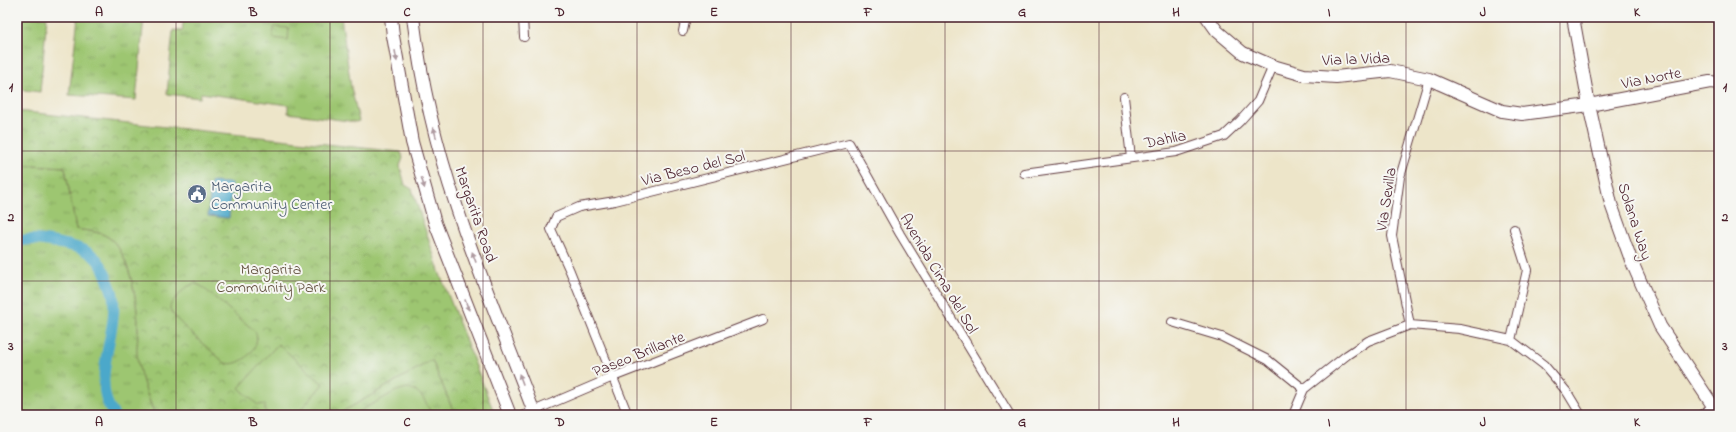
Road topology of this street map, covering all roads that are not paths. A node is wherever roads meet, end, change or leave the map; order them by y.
1 (391, 17) edge
2 (413, 17) edge
3 (524, 17) edge
4 (686, 17) edge
5 (1207, 17) edge
6 (1573, 17) edge
7 (683, 31) dead end
8 (524, 37) dead end
9 (1273, 66) junction
10 (1429, 79) junction
11 (1719, 83) edge
12 (1124, 97) dead end
13 (1589, 105) junction
14 (849, 143) joint
15 (1131, 158) junction
16 (1024, 173) dead end
17 (1514, 229) dead end
18 (763, 319) dead end
19 (1172, 322) dead end
20 (1410, 325) junction
21 (1512, 340) junction
22 (613, 377) junction
23 (1304, 389) junction
24 (1716, 411) edge
25 (531, 414) edge
26 (510, 415) edge
27 (628, 415) edge
28 (1010, 415) edge
29 (1293, 415) edge
30 (1581, 415) edge
31 (1701, 415) edge

1 -> 26 street
25 -> 2 street, Margarita Road
3 - 8 street
4 - 7 street
5 - 9 street, Via la Vida
6 - 13 street, Solana Way
9 - 10 street, Via la Vida
9 - 15 street, Dahlia
10 - 13 street, Via la Vida
10 - 20 street, Via Sevilla
11 - 13 street, Via Norte
12 - 15 street
13 - 24 street, Solana Way
14 - 22 street, Via Beso del Sol
14 - 28 street, Avenida Cima del Sol
15 - 16 street, Dahlia
17 - 21 street
18 - 22 street, Paseo Brillante
19 - 23 street
20 - 21 street
20 - 23 street
21 - 30 street
22 - 25 street, Paseo Brillante
22 - 27 street
23 - 29 street
24 - 31 street

